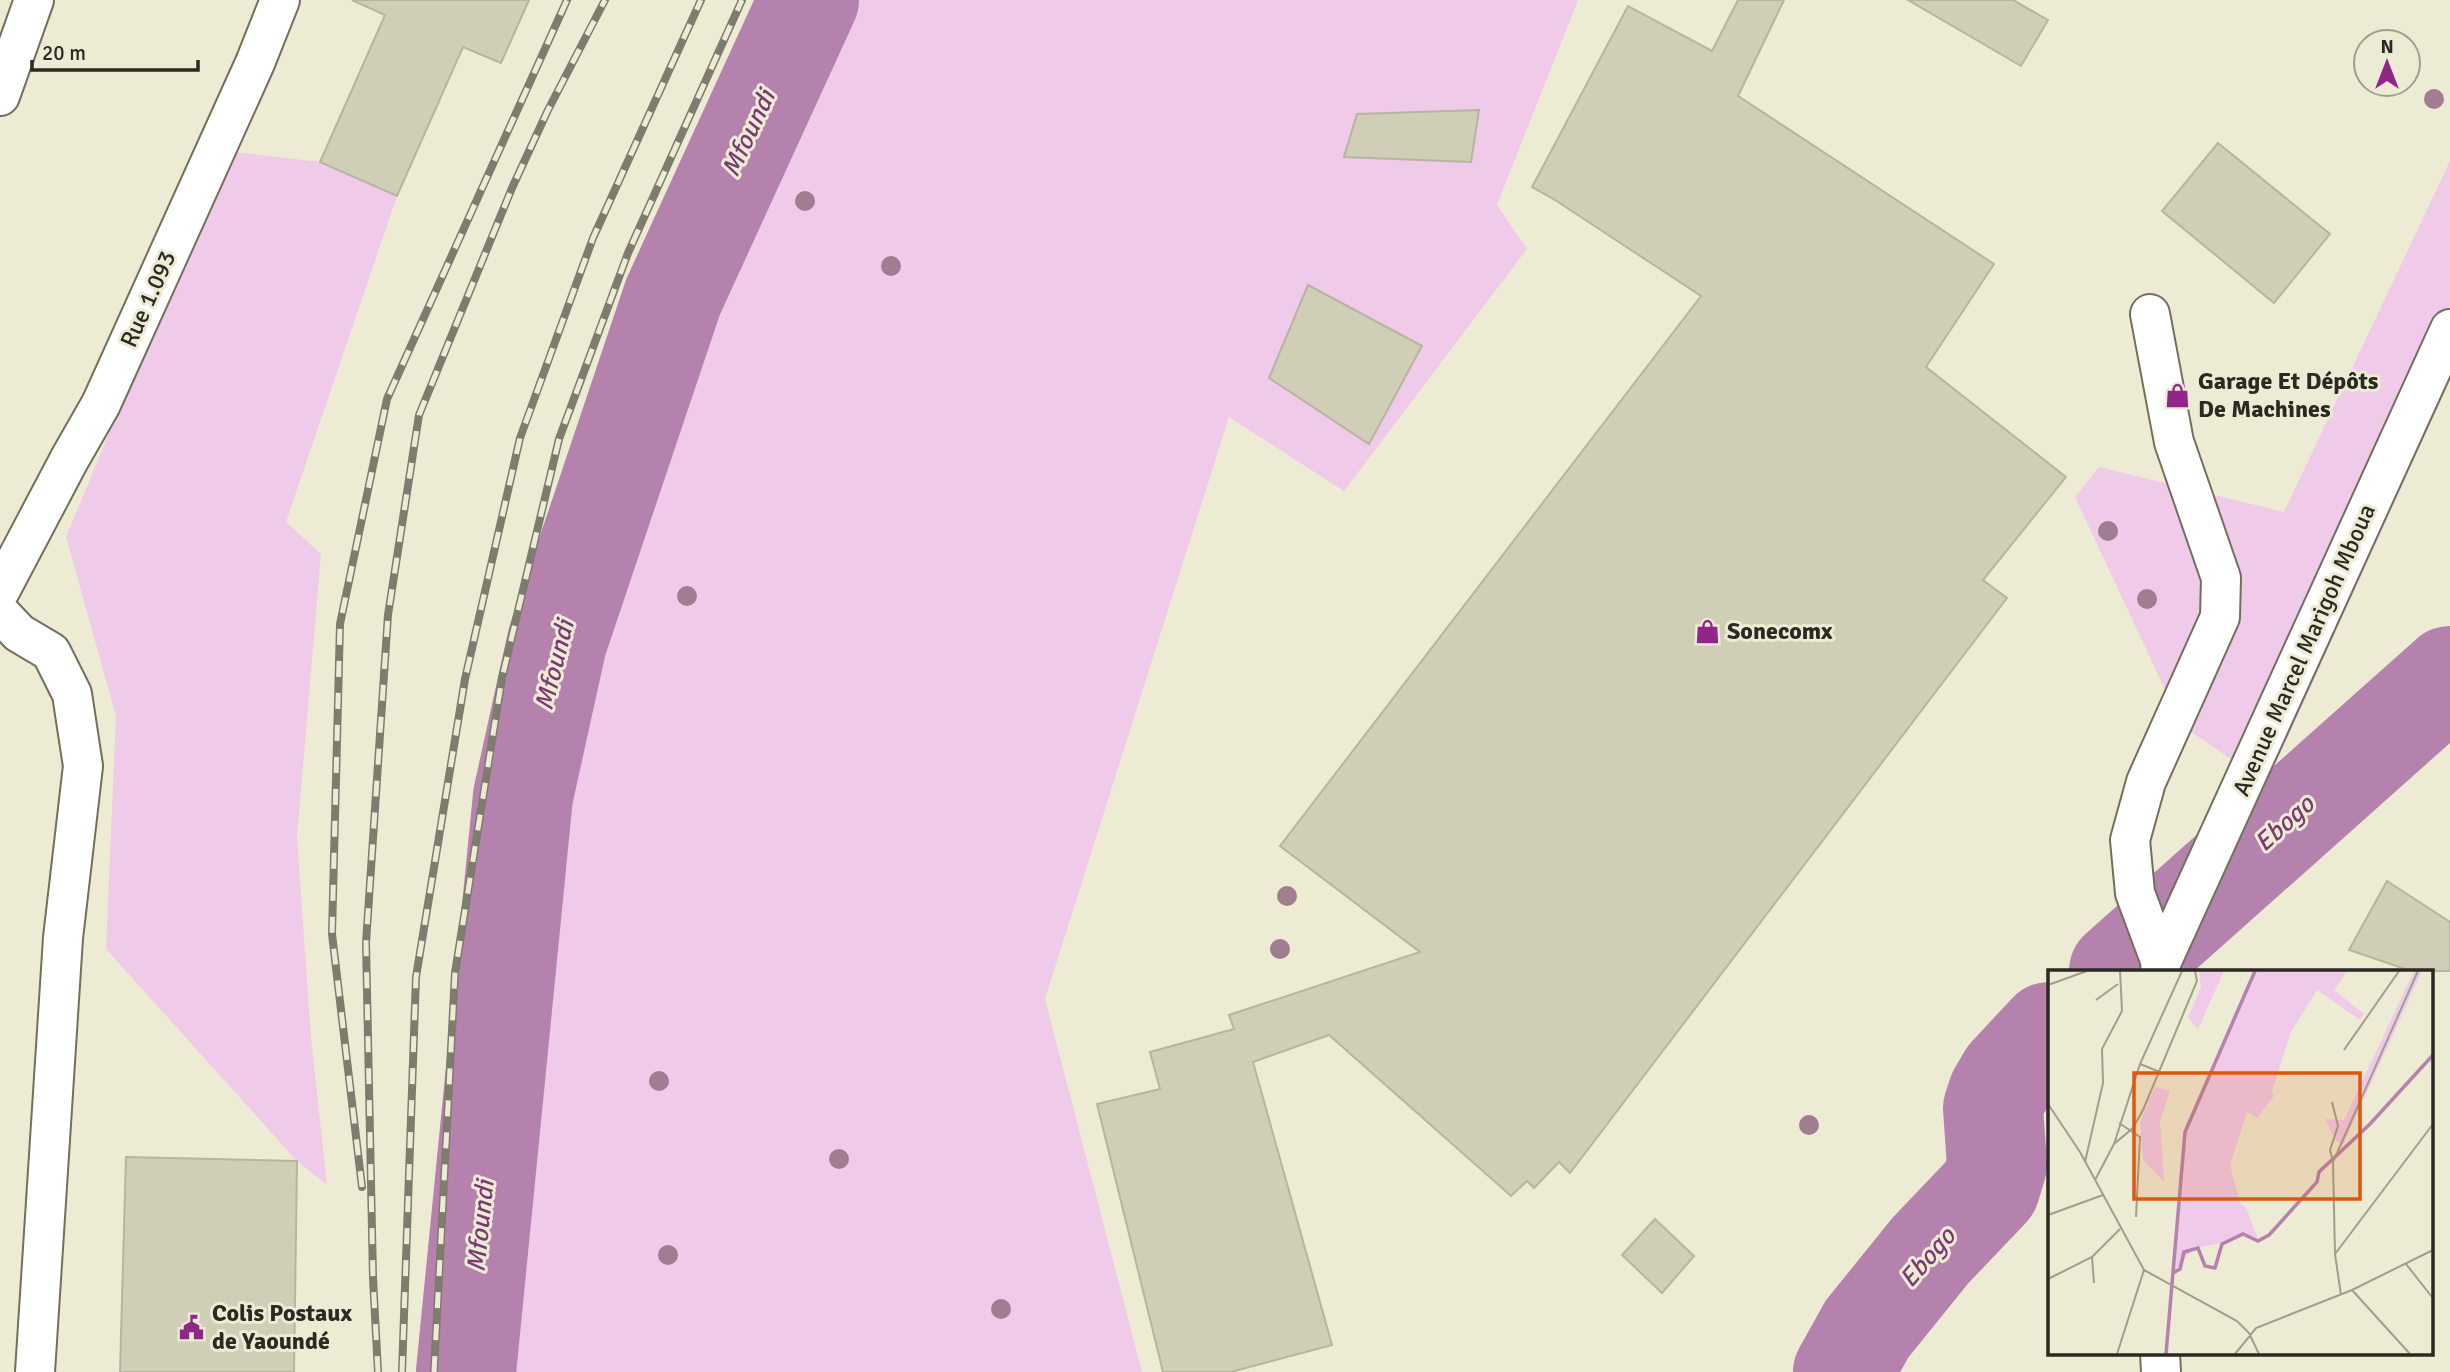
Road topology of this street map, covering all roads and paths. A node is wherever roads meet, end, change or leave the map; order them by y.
1 (34, 0) edge
2 (280, 0) edge
3 (0, 96) edge
4 (2150, 314) dead end
5 (2450, 328) edge
6 (0, 590) edge
7 (0, 613) edge
8 (2161, 967) edge
9 (2160, 1354) edge
10 (36, 1372) edge
11 (2161, 1372) edge

1 - 3 street
2 - 6 street, Rue 1.093
4 - 8 street
5 - 8 street, Avenue Marcel Marigoh Mboua
7 - 10 street
9 - 11 street

